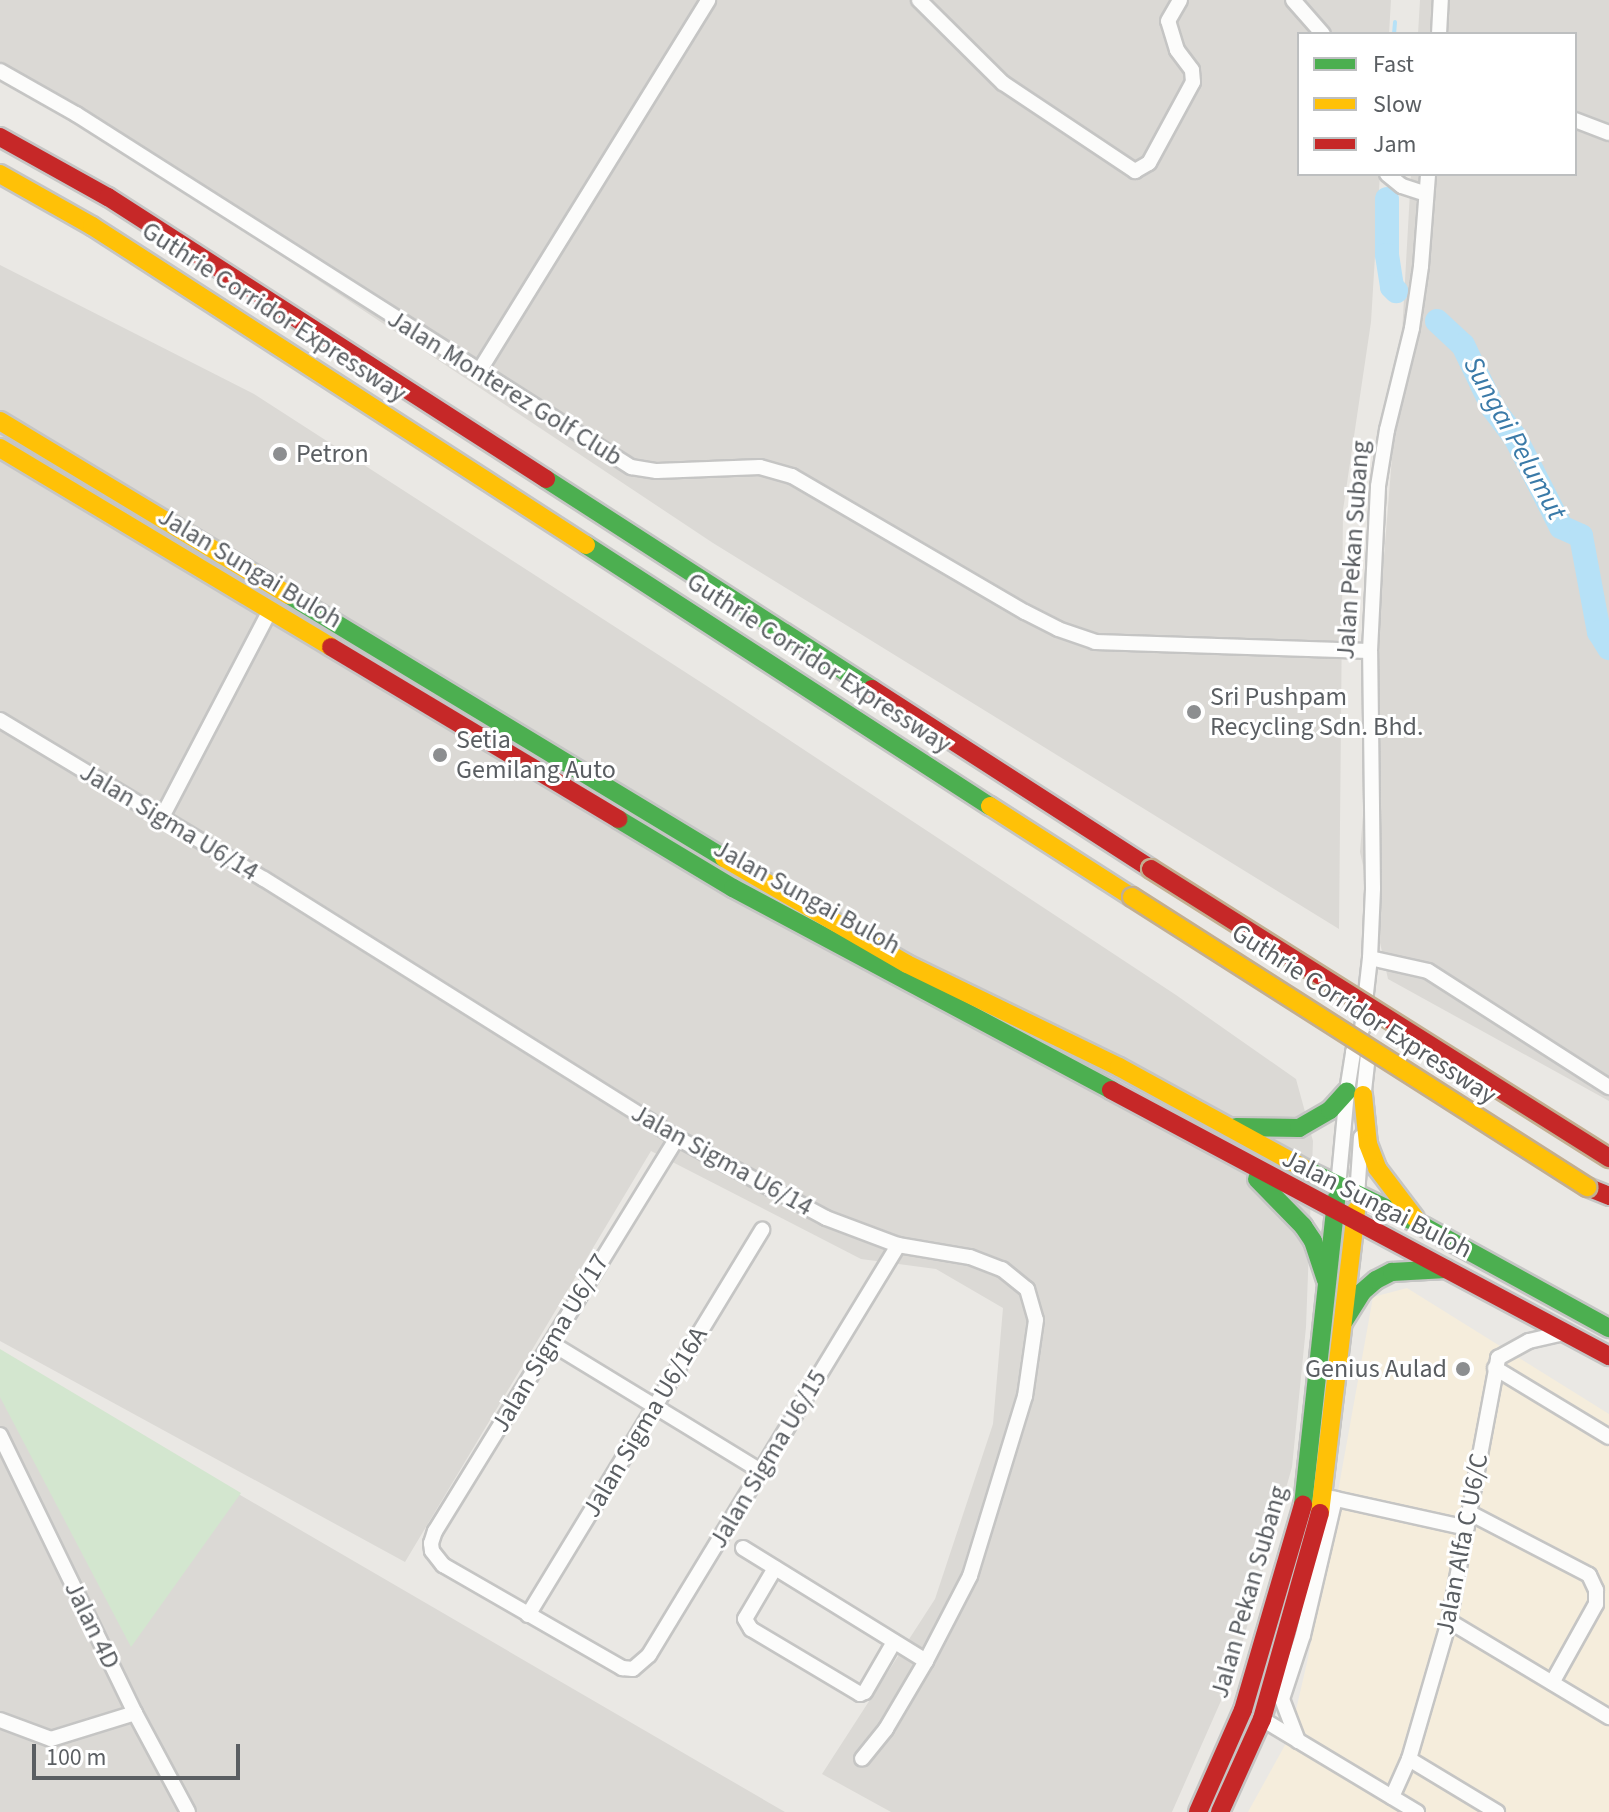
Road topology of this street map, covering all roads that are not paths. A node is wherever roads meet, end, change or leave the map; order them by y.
1 (708, 0) edge
2 (919, 0) edge
3 (1180, 0) edge
4 (1293, 0) edge
5 (1441, 0) edge
6 (1321, 32) edge
7 (1439, 32) edge
8 (0, 71) edge
9 (1577, 121) edge
10 (1609, 133) edge
11 (0, 137) edge
12 (0, 174) edge
13 (1390, 176) edge
14 (1428, 176) edge
15 (1426, 194) junction
16 (478, 373) junction
17 (0, 421) edge
18 (0, 448) edge
19 (270, 610) junction
20 (1370, 651) junction
21 (0, 720) edge
22 (162, 817) junction
23 (1370, 958) junction
24 (1609, 1087) edge
25 (1355, 1093) junction
26 (1229, 1127) junction
27 (677, 1138) junction
28 (1609, 1158) edge
29 (1248, 1166) junction
30 (1338, 1187) junction
31 (1357, 1196) junction
32 (1609, 1196) edge
33 (1335, 1211) junction
34 (1355, 1220) junction
35 (1425, 1227) junction
36 (762, 1230) dead end
37 (898, 1245) junction
38 (1446, 1269) junction
39 (1326, 1280) junction
40 (1344, 1321) junction
41 (1609, 1328) edge
42 (1565, 1332) junction
43 (551, 1343) junction
44 (1609, 1356) edge
45 (1495, 1368) junction
46 (655, 1406) junction
47 (0, 1435) edge
48 (1609, 1437) edge
49 (761, 1471) junction
50 (1330, 1498) junction
51 (1468, 1520) junction
52 (743, 1548) dead end
53 (775, 1568) junction
54 (528, 1615) junction
55 (1449, 1621) junction
56 (894, 1642) junction
57 (926, 1661) junction
58 (1552, 1683) junction
59 (135, 1713) junction
60 (1609, 1717) edge
61 (1262, 1719) junction
62 (0, 1720) edge
63 (1298, 1741) junction
64 (862, 1759) dead end
65 (1409, 1759) junction
66 (1392, 1797) junction
67 (188, 1812) edge
68 (1198, 1812) edge
69 (1220, 1812) edge
70 (1417, 1812) edge
71 (1497, 1812) edge

1 - 16 street
2 - 3 street
4 - 6 street
5 - 7 street
8 - 16 street, Jalan Monterez Golf Club
9 - 10 street
11 - 28 main road, Guthrie Corridor Expressway, bridge
12 - 32 main road, Guthrie Corridor Expressway, bridge
13 - 15 street
14 - 15 street, Jalan Pekan Subang
15 - 20 street, Jalan Pekan Subang
16 - 20 street, Jalan Monterez Golf Club
17 - 26 main road, Jalan Sungai Buloh
18 - 19 main road, Jalan Sungai Buloh
19 - 22 street
19 - 29 main road, Jalan Sungai Buloh
20 - 23 street, Jalan Pekan Subang
21 - 22 street, Jalan Sigma U6/14
22 - 27 street, Jalan Sigma U6/14
23 - 24 street
23 - 25 street, Jalan Pekan Subang
25 - 26 main road
25 - 30 street
25 - 31 street
25 - 35 main road
26 - 30 main road, Jalan Sungai Buloh
27 - 37 street, Jalan Sigma U6/14
27 - 43 street, Jalan Sigma U6/17
29 - 33 main road, Jalan Sungai Buloh
29 - 39 main road
30 - 31 main road, Jalan Sungai Buloh
30 - 33 main road, Jalan Pekan Subang
31 - 34 main road, Jalan Pekan Subang
31 - 35 main road, Jalan Sungai Buloh
33 - 34 main road, Jalan Sungai Buloh
33 - 39 main road, Jalan Pekan Subang
34 - 38 main road, Jalan Sungai Buloh
34 - 40 main road, Jalan Pekan Subang
35 - 41 main road, Jalan Sungai Buloh
36 - 46 street, Jalan Sigma U6/16A
37 - 49 street, Jalan Sigma U6/15
37 - 57 street, Jalan Sigma U6/14
38 - 40 main road
38 - 42 main road, Jalan Sungai Buloh
39 - 68 main road, Jalan Pekan Subang
40 - 50 main road, Jalan Pekan Subang
42 - 44 main road, Jalan Sungai Buloh
42 - 45 street
43 - 46 street
43 - 54 street, Jalan Sigma U6/17
45 - 48 street
45 - 51 street, Jalan Alfa C U6/C
46 - 49 street
46 - 54 street, Jalan Sigma U6/16A
47 - 59 street, Jalan 4D
49 - 54 street, Jalan Sigma U6/15
50 - 51 street
50 - 61 main road, Jalan Pekan Subang
50 - 63 street
51 - 55 street, Jalan Alfa C U6/C
51 - 58 street
52 - 53 street
53 - 56 street
53 - 56 street
55 - 58 street
55 - 65 street, Jalan Alfa C U6/C
56 - 57 street
57 - 64 street, Jalan Sigma U6/14
58 - 60 street
59 - 62 street
59 - 67 street, Jalan 4D
61 - 63 street
61 - 69 main road, Jalan Pekan Subang
63 - 66 street
65 - 66 street, Jalan Alfa C U6/C
65 - 71 street
66 - 70 street

